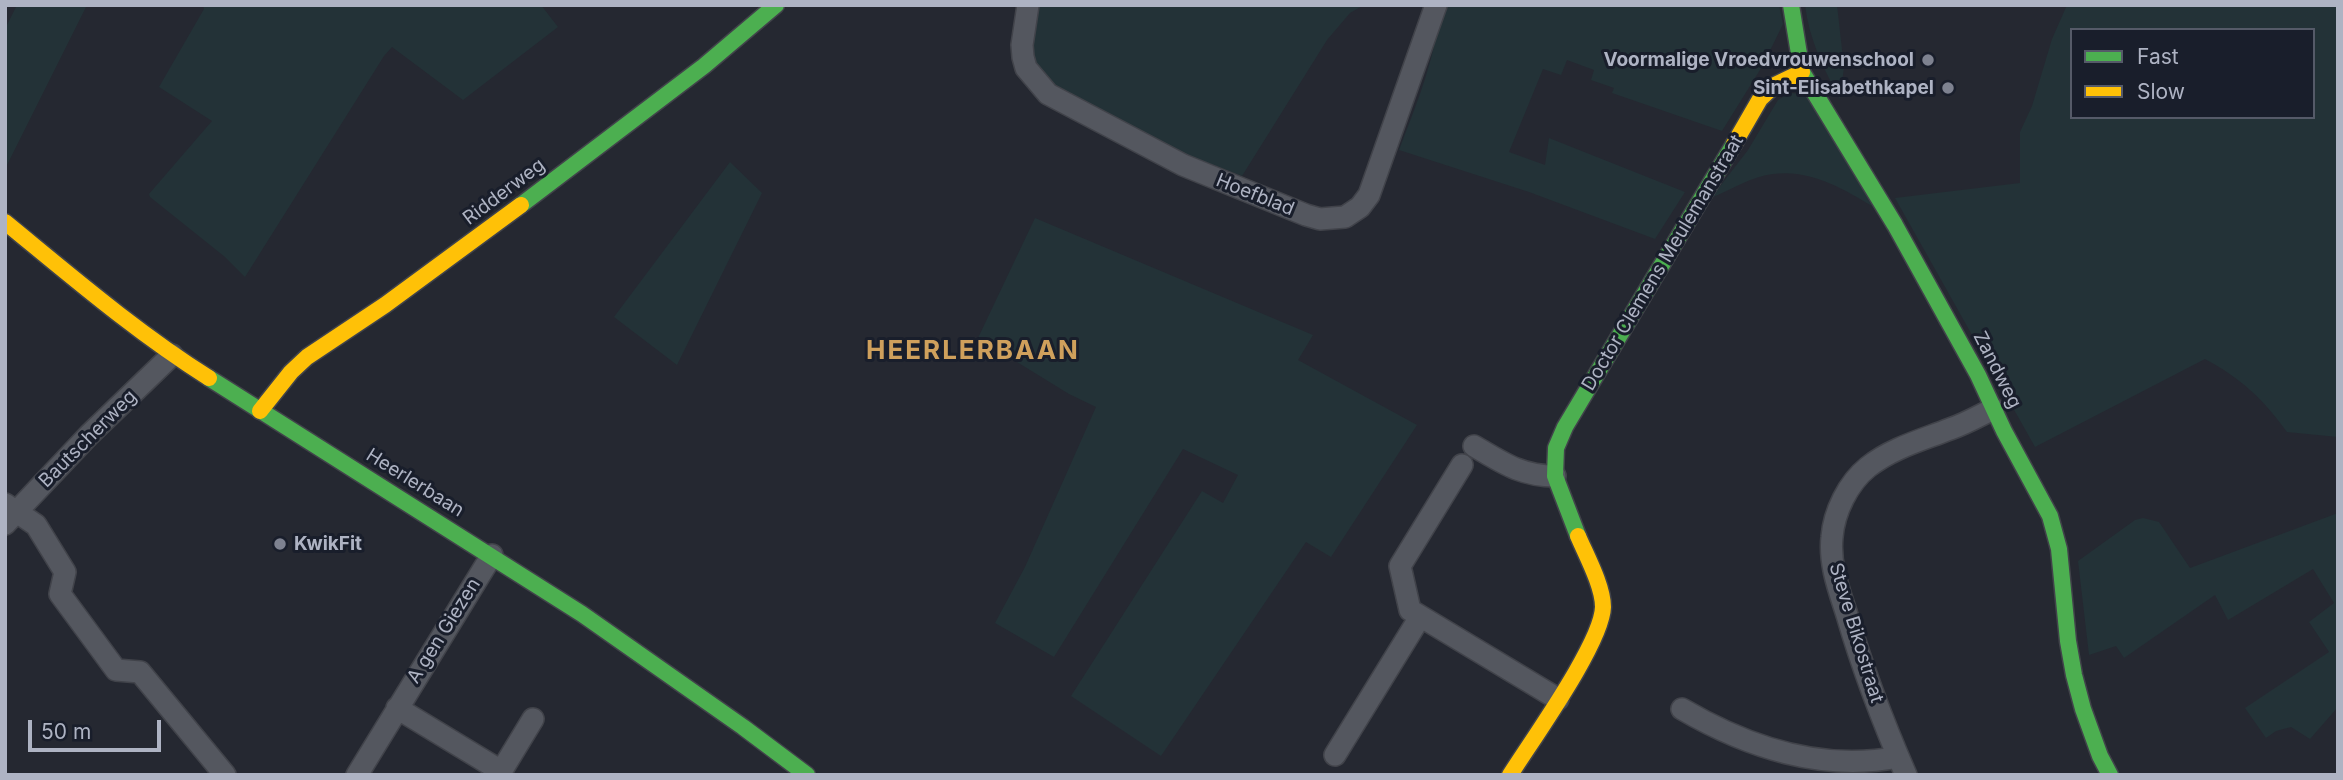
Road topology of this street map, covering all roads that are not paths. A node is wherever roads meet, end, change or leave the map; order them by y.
1 (776, 5) edge
2 (1028, 5) edge
3 (1436, 5) edge
4 (1791, 5) edge
5 (1802, 72) junction
6 (5, 222) edge
7 (172, 355) junction
8 (1993, 409) junction
9 (260, 411) junction
10 (1555, 476) junction
11 (9, 513) edge
12 (492, 555) junction
13 (1420, 617) junction
14 (1558, 699) junction
15 (397, 708) junction
16 (1682, 709) dead end
17 (533, 719) dead end
18 (1335, 755) dead end
19 (1902, 766) edge
20 (500, 773) edge
21 (225, 775) edge
22 (357, 775) edge
23 (807, 775) edge
24 (1510, 775) edge
25 (2110, 775) edge

1 - 9 street, Ridderweg
2 - 3 street, Hoefblad
4 - 5 street, Zandweg
5 - 8 street, Zandweg
5 - 10 street, Doctor Clemens Meulemanstraat
6 - 7 street, Heerlerbaan
7 - 9 street, Heerlerbaan
7 - 11 street, Bautscherweg
8 - 19 street, Steve Bikostraat
8 - 25 street, Zandweg
9 - 12 street, Heerlerbaan
10 - 13 street
10 - 14 street, Doctor Clemens Meulemanstraat
11 - 21 street
12 - 15 street, A gen Giezen
12 - 23 street, Heerlerbaan
13 - 14 street
13 - 18 street
14 - 24 street, Doctor Clemens Meulemanstraat
15 - 20 street
15 - 22 street, A gen Giezen
16 - 19 street
17 - 20 street

